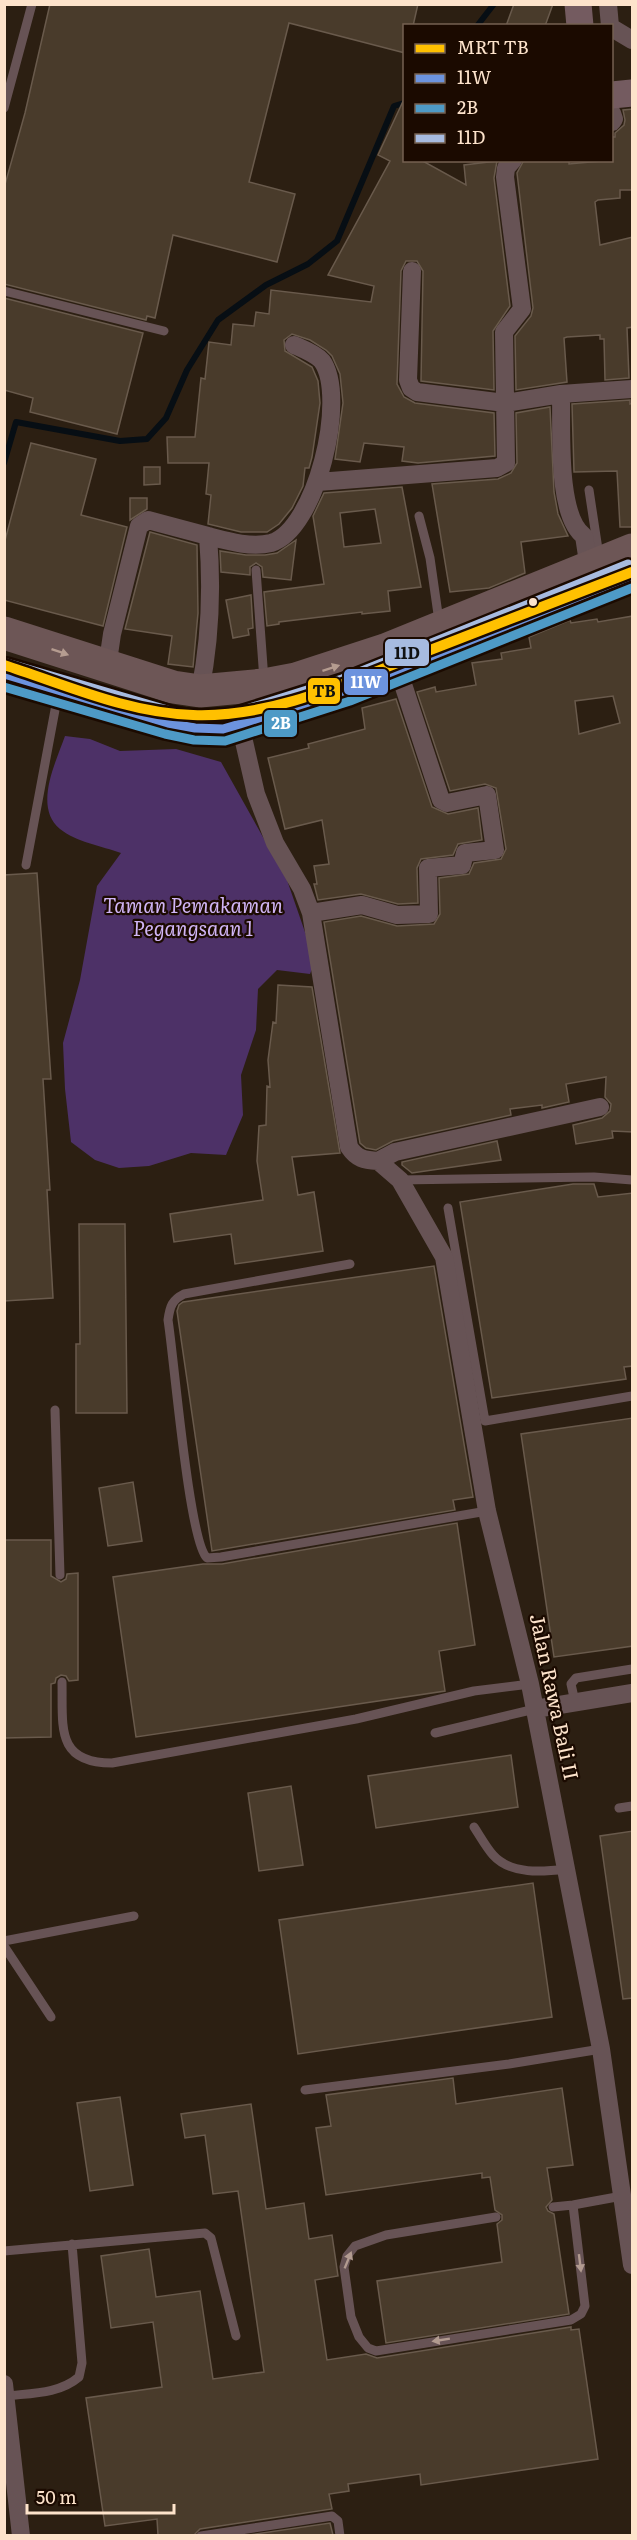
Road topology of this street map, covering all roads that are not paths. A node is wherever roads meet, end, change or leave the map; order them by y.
1 (32, 4) edge
2 (578, 4) edge
3 (608, 4) edge
4 (580, 24) edge
5 (611, 24) edge
6 (613, 28) edge
7 (633, 40) edge
8 (633, 93) edge
9 (613, 95) edge
10 (4, 108) edge
11 (511, 162) edge
12 (412, 271) dead end
13 (4, 291) edge
14 (164, 331) dead end
15 (294, 345) dead end
16 (633, 389) edge
17 (561, 394) junction
18 (505, 403) junction
19 (318, 482) junction
20 (589, 490) dead end
21 (419, 516) dead end
22 (208, 536) junction
23 (633, 550) edge
24 (595, 567) junction
25 (256, 570) dead end
26 (633, 576) edge
27 (440, 626) junction
28 (4, 633) edge
29 (107, 668) junction
30 (398, 669) junction
31 (4, 674) edge
32 (264, 685) junction
33 (59, 689) junction
34 (200, 691) junction
35 (240, 724) junction
36 (26, 865) dead end
37 (310, 913) junction
38 (600, 1107) dead end
39 (378, 1161) junction
40 (400, 1180) junction
41 (633, 1180) edge
42 (448, 1209) dead end
43 (350, 1264) dead end
44 (633, 1396) edge
45 (55, 1410) dead end
46 (487, 1511) junction
47 (60, 1575) dead end
48 (633, 1668) edge
49 (62, 1682) dead end
50 (530, 1684) junction
51 (633, 1693) edge
52 (575, 1702) junction
53 (535, 1709) junction
54 (435, 1732) dead end
55 (633, 1806) edge
56 (619, 1808) dead end
57 (474, 1827) dead end
58 (566, 1869) junction
59 (134, 1916) dead end
60 (4, 1941) edge
61 (4, 1946) edge
62 (51, 2017) dead end
63 (601, 2049) junction
64 (305, 2090) dead end
65 (622, 2196) junction
66 (573, 2205) junction
67 (553, 2206) dead end
68 (496, 2217) dead end
69 (72, 2244) junction
70 (4, 2252) edge
71 (633, 2265) edge
72 (236, 2336) dead end
73 (5, 2390) edge
74 (21, 2535) edge
75 (201, 2535) edge
76 (340, 2535) edge

1 - 10 lane
2 - 4 street
3 - 5 street
6 - 7 street
8 - 9 street
11 - 18 street
12 - 18 street
13 - 14 lane
15 - 19 street
16 - 17 street
17 - 18 street
17 - 24 street
18 - 19 street
19 - 22 street
20 - 24 lane
21 - 27 lane
22 - 29 street
22 - 34 street
23 - 24 highway
24 - 27 highway
25 - 32 lane
26 - 30 highway
32 -> 27 highway
28 -> 29 highway
29 - 34 highway
30 - 35 highway
30 - 37 street
31 - 33 highway
32 - 34 highway
33 - 35 highway
33 - 36 lane
35 - 37 street, Jalan Rawa Bali II
37 - 39 street, Jalan Rawa Bali II
38 - 39 street
39 - 40 street, Jalan Rawa Bali II
40 - 41 lane
40 - 46 street, Jalan Rawa Bali II
42 - 44 lane
43 - 46 lane
45 - 47 lane
46 - 50 street, Jalan Rawa Bali II
48 - 52 lane
49 - 50 lane
50 - 53 street, Jalan Rawa Bali II
51 - 52 street
52 - 53 street
53 - 54 lane
53 - 58 street, Jalan Rawa Bali II
55 - 56 lane
57 - 58 lane
58 - 63 street, Jalan Rawa Bali II
59 - 60 lane
61 - 62 lane
63 - 64 lane
63 - 65 street, Jalan Rawa Bali II
65 - 66 lane
65 - 71 street, Jalan Rawa Bali II
66 - 67 lane
66 -> 68 lane
69 - 70 lane
69 - 72 lane
69 - 73 lane
73 - 74 street
75 - 76 lane

